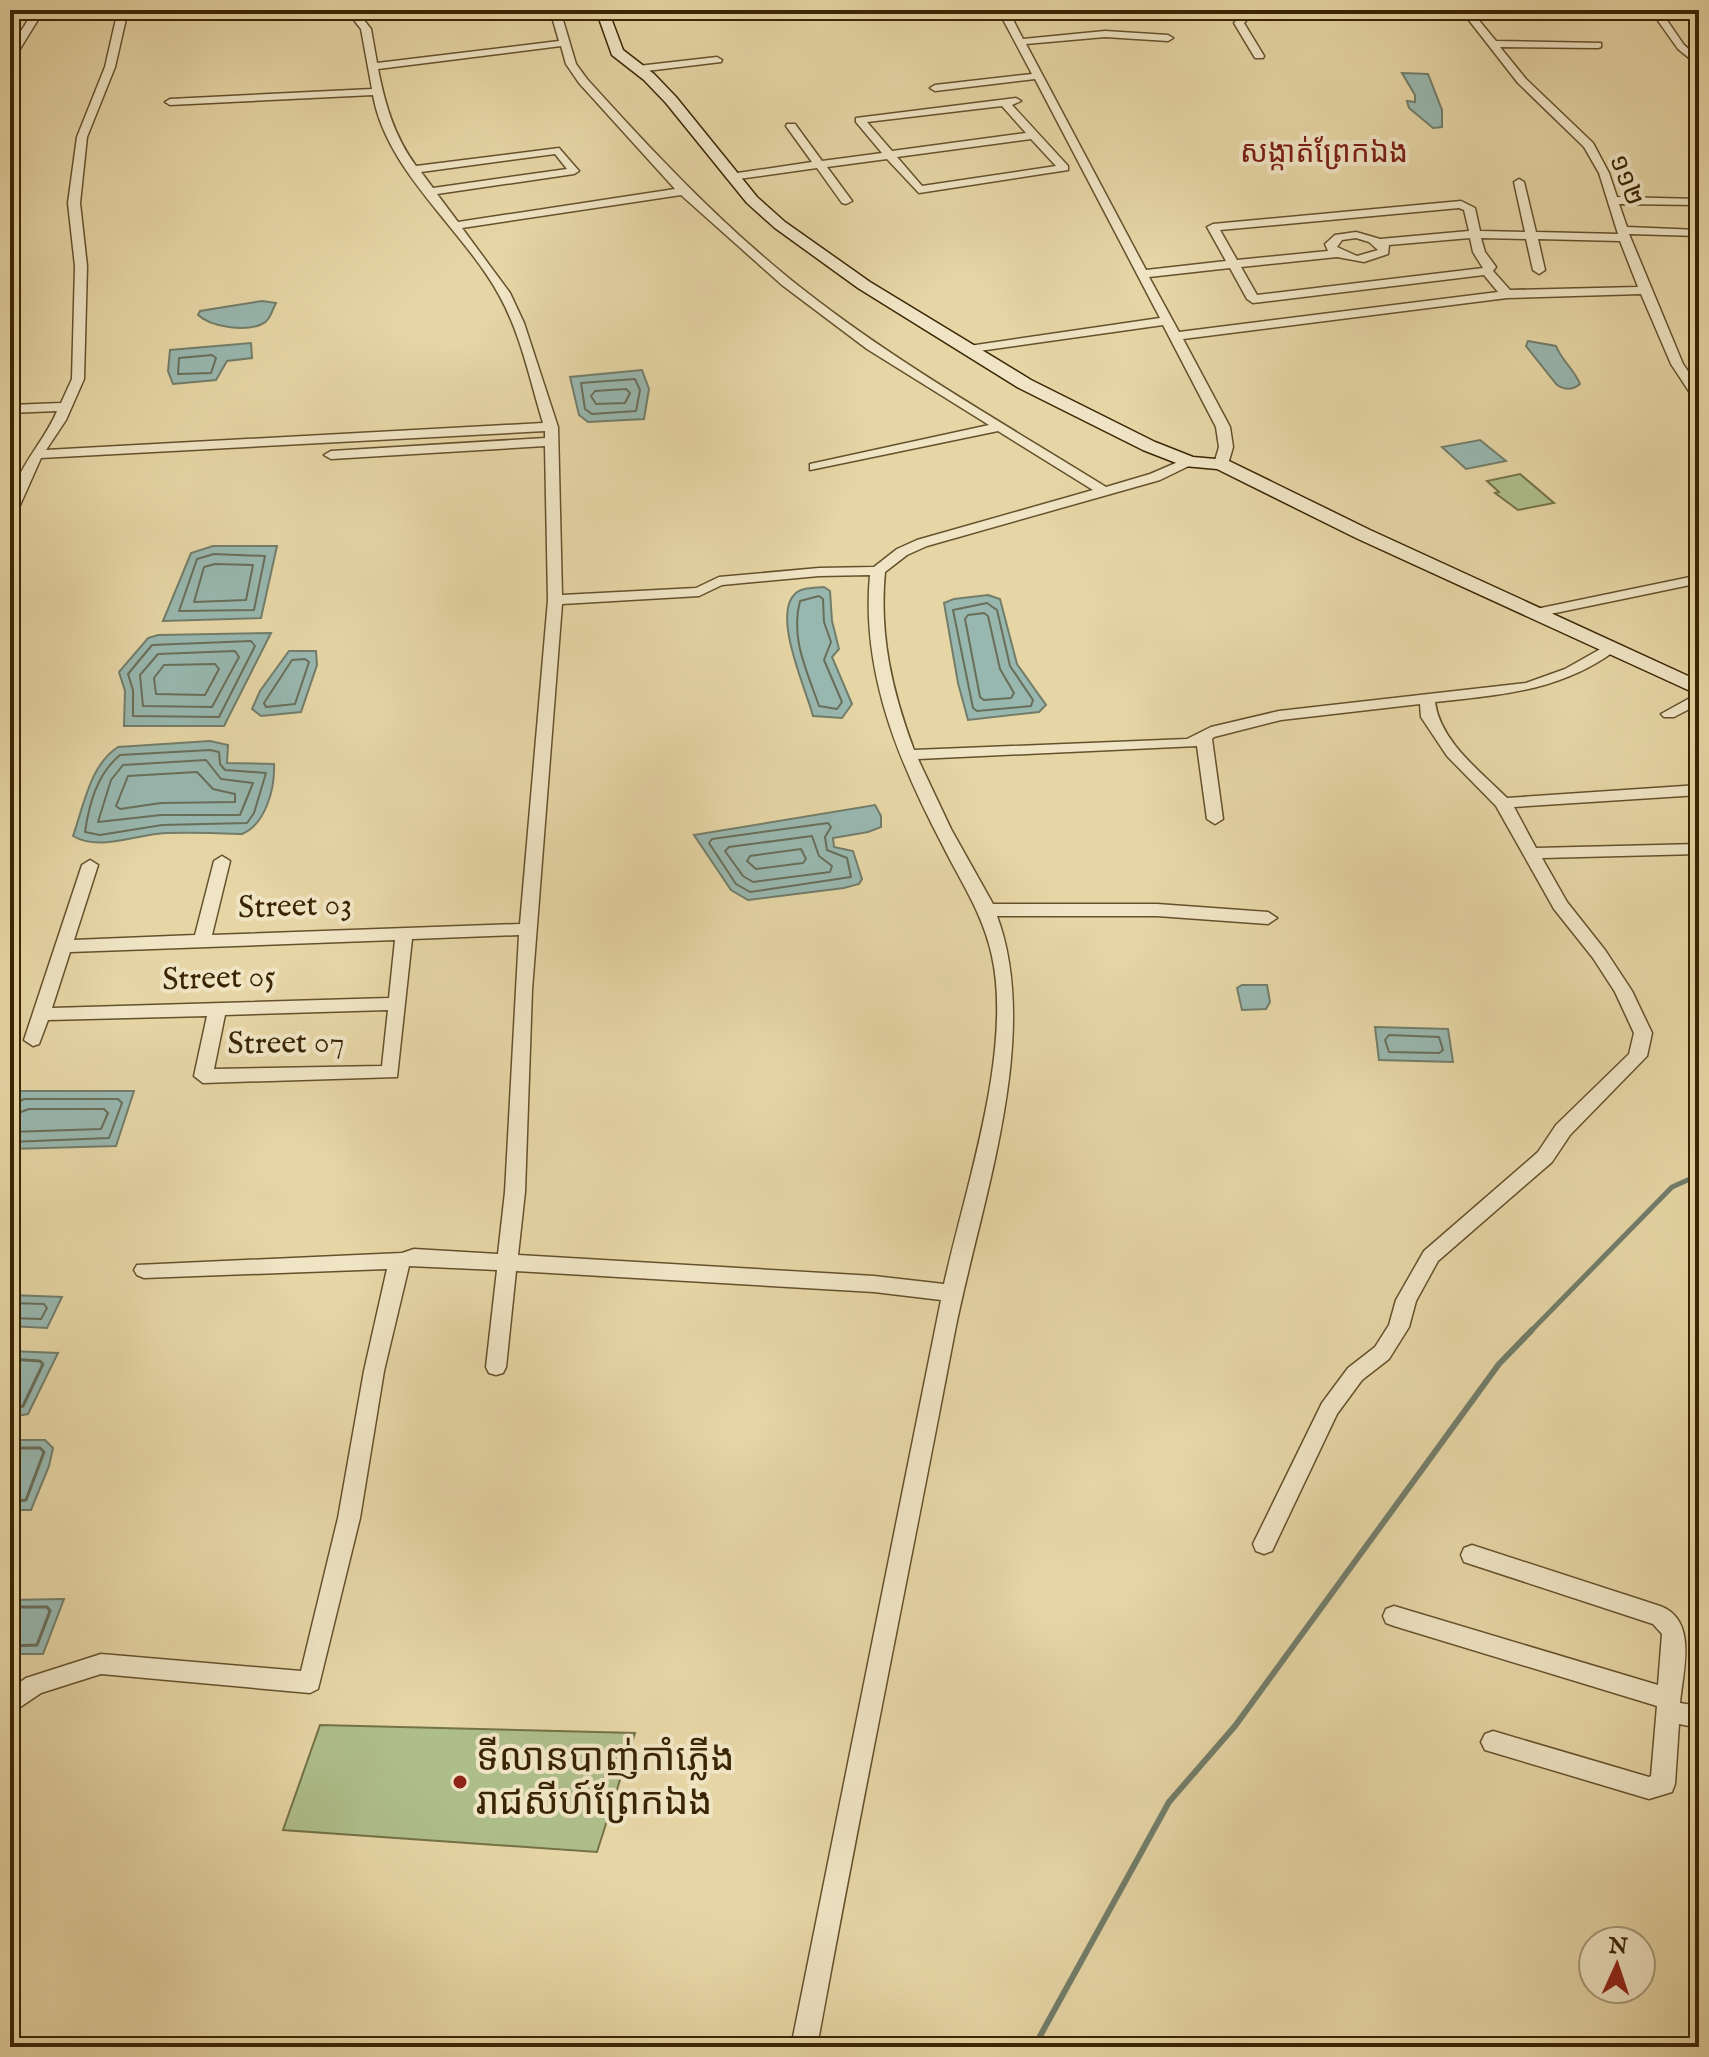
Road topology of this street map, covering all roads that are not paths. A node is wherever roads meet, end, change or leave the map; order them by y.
1 (123, 10) edge
2 (351, 10) edge
3 (555, 10) edge
4 (602, 10) edge
5 (1003, 10) edge
6 (1251, 10) edge
7 (38, 11) edge
8 (10, 12) edge
9 (1469, 13) edge
10 (10, 29) edge
11 (26, 33) junction
12 (10, 36) edge
13 (1168, 38) dead end
14 (1021, 42) junction
15 (563, 43) junction
16 (1495, 44) junction
17 (1598, 45) dead end
18 (1259, 56) dead end
19 (10, 57) edge
20 (717, 60) dead end
21 (1699, 63) edge
22 (373, 67) junction
23 (638, 69) junction
24 (1038, 76) junction
25 (935, 88) dead end
26 (379, 92) junction
27 (1030, 98) junction
28 (170, 102) dead end
29 (791, 126) dead end
30 (1034, 135) junction
31 (889, 154) junction
32 (819, 164) junction
33 (413, 170) junction
34 (731, 177) junction
35 (1519, 182) dead end
36 (683, 191) junction
37 (428, 192) junction
38 (1612, 200) junction
39 (846, 201) dead end
40 (1699, 202) edge
41 (1331, 215) junction
42 (453, 226) junction
43 (1699, 233) edge
44 (1347, 236) junction
45 (1476, 236) junction
46 (1532, 237) junction
47 (1624, 237) junction
48 (1382, 244) junction
49 (1335, 250) junction
50 (1369, 259) junction
51 (1230, 261) junction
52 (1138, 270) junction
53 (1539, 270) dead end
54 (1487, 271) junction
55 (1388, 283) junction
56 (1647, 290) junction
57 (1507, 294) junction
58 (1166, 321) junction
59 (1174, 336) junction
60 (969, 350) junction
61 (1699, 396) edge
62 (67, 407) junction
63 (10, 409) edge
64 (1003, 426) junction
65 (551, 434) junction
66 (36, 454) junction
67 (331, 455) dead end
68 (1190, 462) junction
69 (1221, 464) junction
70 (815, 467) dead end
71 (1104, 491) junction
72 (10, 512) edge
73 (878, 571) junction
74 (1690, 581) dead end
75 (555, 600) junction
76 (1536, 613) junction
77 (1611, 647) junction
78 (1699, 689) edge
79 (1699, 698) edge
80 (1427, 699) junction
81 (1669, 714) dead end
82 (1204, 739) junction
83 (908, 755) junction
84 (1699, 790) edge
85 (1503, 803) junction
86 (1215, 819) dead end
87 (1699, 849) edge
88 (1531, 853) junction
89 (222, 861) dead end
90 (90, 865) dead end
91 (985, 910) junction
92 (1268, 918) dead end
93 (528, 929) junction
94 (404, 933) junction
95 (202, 941) junction
96 (64, 946) junction
97 (398, 1004) junction
98 (217, 1009) junction
99 (41, 1014) junction
100 (33, 1040) dead end
101 (402, 1261) junction
102 (505, 1261) junction
103 (144, 1270) dead end
104 (952, 1293) junction
105 (496, 1367) dead end
106 (1264, 1544) dead end
107 (1472, 1555) dead end
108 (1394, 1616) dead end
109 (10, 1703) edge
110 (1668, 1705) junction
111 (1699, 1717) edge
112 (1493, 1742) dead end
113 (804, 2047) edge

1 - 62 street
2 - 22 street
3 - 15 street
4 - 23 street
5 - 14 street
6 - 18 street
7 - 8 street
7 - 11 street
9 - 16 street, ១១២
9 - 21 street
10 - 11 street
11 - 12 street
11 - 19 street
13 - 14 street
14 - 24 street
15 - 22 street
15 - 36 street
16 - 17 street
16 - 38 street, ១១២
20 - 23 street
22 - 26 street
23 - 34 street
24 - 25 street
24 - 27 street
26 - 28 street
26 - 33 street
27 - 30 street
27 - 31 street
27 - 52 street
29 - 32 street
30 - 31 street
30 - 31 street
31 - 32 street
32 - 34 street
32 - 39 street
33 - 37 street
33 - 37 street
34 - 60 street
35 - 46 street
36 - 42 street
36 - 64 street
37 - 42 street
38 - 40 street
38 - 47 street, ១១២
41 - 44 street
41 - 45 street
41 - 51 street
42 - 65 street
43 - 47 street
44 - 48 street
44 - 49 street
45 - 46 street
45 - 48 street
45 - 54 street
46 - 47 street
46 - 53 street
47 - 56 street, ១១២
48 - 50 street
49 - 50 street
49 - 51 street
50 - 55 street
51 - 52 street
51 - 55 street
52 - 58 street
54 - 55 street
54 - 57 street
56 - 57 street
56 - 61 street, ១១២
57 - 59 street
58 - 59 street
58 - 60 street
59 - 69 street
60 - 68 street
62 - 63 street
62 - 66 street
64 - 70 street
64 - 71 street
65 - 66 street
65 - 67 street
65 - 75 street
66 - 72 street
68 - 69 street
68 - 71 street
69 - 76 street
71 - 73 street
73 - 75 street
73 - 83 street
74 - 76 street
75 - 93 street
76 - 77 street
77 - 78 street
77 - 80 street
79 - 81 street
80 - 82 street
80 - 85 street
82 - 83 street
82 - 86 street
83 - 91 street
84 - 85 street
85 - 88 street
87 - 88 street
88 - 106 street
89 - 95 street
90 - 96 street
91 - 92 street
91 - 104 street
93 - 94 street, Street 03
93 - 102 street
94 - 95 street, Street 03
94 - 97 street
95 - 96 street, Street 03
96 - 99 street
97 - 98 street, Street 05
97 - 98 street, Street 07
98 - 99 street, Street 05
99 - 100 street
101 - 102 street
101 - 103 street
101 - 109 street
102 - 104 street
102 - 105 street
104 - 113 street
107 - 110 street
108 - 110 street
110 - 111 street
110 - 112 street

